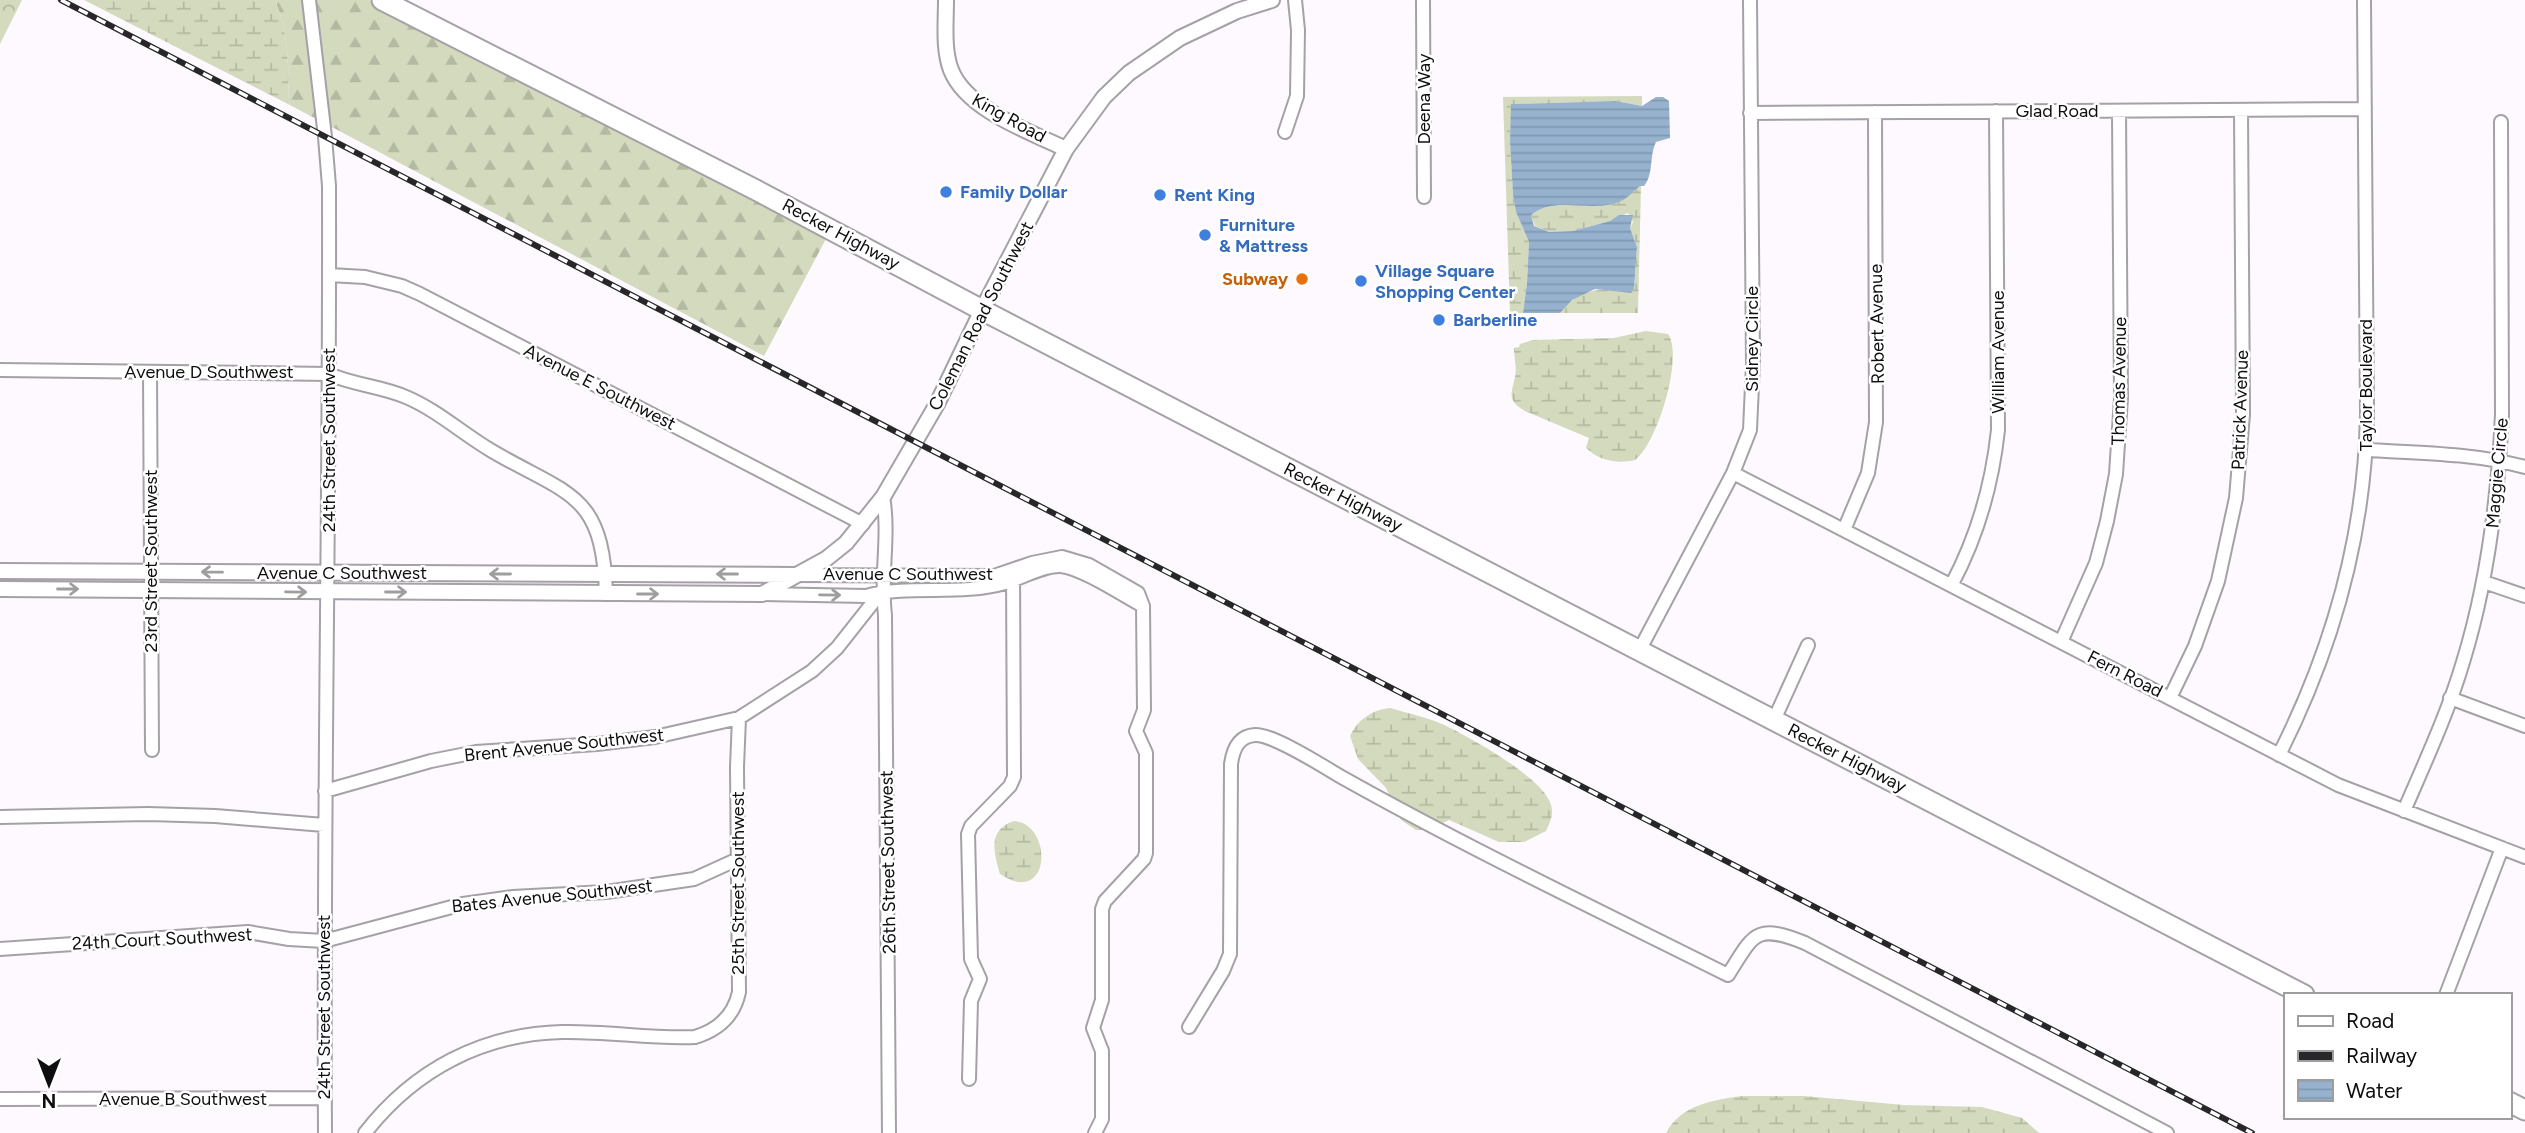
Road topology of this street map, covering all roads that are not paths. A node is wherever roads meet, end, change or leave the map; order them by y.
1 (309, 0) edge
2 (382, 0) edge
3 (946, 0) edge
4 (1272, 0) edge
5 (1295, 0) edge
6 (1423, 0) edge
7 (1750, 0) edge
8 (2364, 0) edge
9 (2365, 108) junction
10 (2241, 110) junction
11 (1996, 111) junction
12 (2119, 111) junction
13 (1875, 112) junction
14 (1750, 113) junction
15 (2501, 121) dead end
16 (1285, 132) dead end
17 (1066, 149) junction
18 (1424, 197) dead end
19 (329, 275) junction
20 (982, 310) junction
21 (0, 370) edge
22 (150, 372) junction
23 (328, 374) junction
24 (2367, 450) junction
25 (2500, 460) junction
26 (2525, 467) edge
27 (1733, 473) junction
28 (883, 497) junction
29 (863, 524) junction
30 (1844, 530) junction
31 (0, 571) edge
32 (151, 571) junction
33 (329, 573) junction
34 (605, 574) junction
35 (796, 575) junction
36 (1014, 575) junction
37 (882, 577) junction
38 (2484, 582) junction
39 (1952, 584) junction
40 (0, 589) edge
41 (152, 590) junction
42 (882, 591) junction
43 (328, 592) junction
44 (606, 594) junction
45 (762, 594) junction
46 (2525, 596) edge
47 (2061, 642) junction
48 (1808, 645) dead end
49 (1639, 651) junction
50 (2170, 698) junction
51 (2450, 698) junction
52 (739, 718) junction
53 (1774, 720) junction
54 (2525, 726) edge
55 (152, 750) dead end
56 (2279, 755) junction
57 (325, 790) junction
58 (2404, 811) junction
59 (0, 817) edge
60 (324, 825) junction
61 (2502, 848) junction
62 (2525, 857) edge
63 (738, 859) junction
64 (324, 941) junction
65 (0, 949) edge
66 (2300, 993) edge
67 (2447, 993) edge
68 (1189, 1027) dead end
69 (969, 1079) dead end
70 (325, 1098) junction
71 (0, 1099) edge
72 (325, 1133) edge
73 (365, 1133) edge
74 (889, 1133) edge
75 (1095, 1133) edge
76 (2167, 1133) edge

1 - 19 street, 24th Street Southwest
2 - 20 main road, Recker Highway
3 - 17 street, King Road
4 - 17 street, Coleman Road Southwest
5 - 16 street
6 - 18 street, Deena Way
7 - 14 street, Sidney Circle
8 - 9 street, Taylor Boulevard
9 - 10 street, Glad Road
9 - 24 street, Taylor Boulevard
10 - 12 street, Glad Road
10 - 50 street, Patrick Avenue
11 - 12 street, Glad Road
11 - 13 street, Glad Road
11 - 39 street, William Avenue
12 - 47 street, Thomas Avenue
13 - 14 street, Glad Road
13 - 30 street, Robert Avenue
14 - 27 street, Sidney Circle
15 - 25 street, Maggie Circle
17 - 20 street, Coleman Road Southwest
19 - 23 street, 24th Street Southwest
19 - 29 street, Avenue E Southwest
20 - 28 street, Coleman Road Southwest
20 - 49 main road, Recker Highway
21 - 22 street, Avenue D Southwest
22 - 23 street, Avenue D Southwest
22 - 32 street, 23rd Street Southwest
23 - 33 street, 24th Street Southwest
23 - 34 street, Avenue D Southwest
24 - 25 street
24 - 56 street, Taylor Boulevard
25 - 26 street
25 - 38 street, Maggie Circle
27 - 30 street, Fern Road
27 - 49 street, Sidney Circle
28 - 29 street, Coleman Road Southwest
28 - 37 street
29 - 35 street, Coleman Road Southwest
30 - 39 street, Fern Road
31 - 32 street, Avenue C Southwest
33 -> 32 street, Avenue C Southwest
32 - 41 street, 23rd Street Southwest
34 -> 33 street, Avenue C Southwest
33 - 43 street, 24th Street Southwest
35 -> 34 street, Avenue C Southwest
34 - 44 street, Avenue D Southwest
35 - 37 street, Avenue C Southwest
35 - 45 street, Coleman Road Southwest
36 - 37 street, Avenue C Southwest
36 - 42 street, Avenue C Southwest
36 - 69 street
36 - 75 street, Avenue C Southwest
37 - 42 street
38 - 46 street
38 - 51 street, Maggie Circle
39 - 47 street, Fern Road
40 -> 41 street, Avenue C Southwest
41 -> 43 street, Avenue C Southwest
41 - 55 street, 23rd Street Southwest
45 -> 42 street, Avenue C Southwest
42 - 52 street, Brent Avenue Southwest
42 - 74 street, 26th Street Southwest
43 -> 44 street, Avenue C Southwest
43 - 57 street, 24th Street Southwest
44 -> 45 street, Avenue C Southwest
47 - 50 street, Fern Road
48 - 53 street
49 - 53 main road, Recker Highway
50 - 56 street, Fern Road
51 - 54 street
51 - 58 street, Maggie Circle
52 - 57 street, Brent Avenue Southwest
52 - 63 street, 25th Street Southwest
53 - 66 main road, Recker Highway
56 - 58 street, Fern Road
57 - 60 street, 24th Street Southwest
58 - 61 street, Fern Road
59 - 60 street
60 - 64 street, 24th Street Southwest
61 - 62 street, Fern Road
61 - 67 street
63 - 64 street, Bates Avenue Southwest
63 - 73 street, 25th Street Southwest
64 - 65 street, 24th Court Southwest
64 - 70 street, 24th Street Southwest
68 - 76 street
70 - 71 street, Avenue B Southwest
70 - 72 street, 24th Street Southwest

